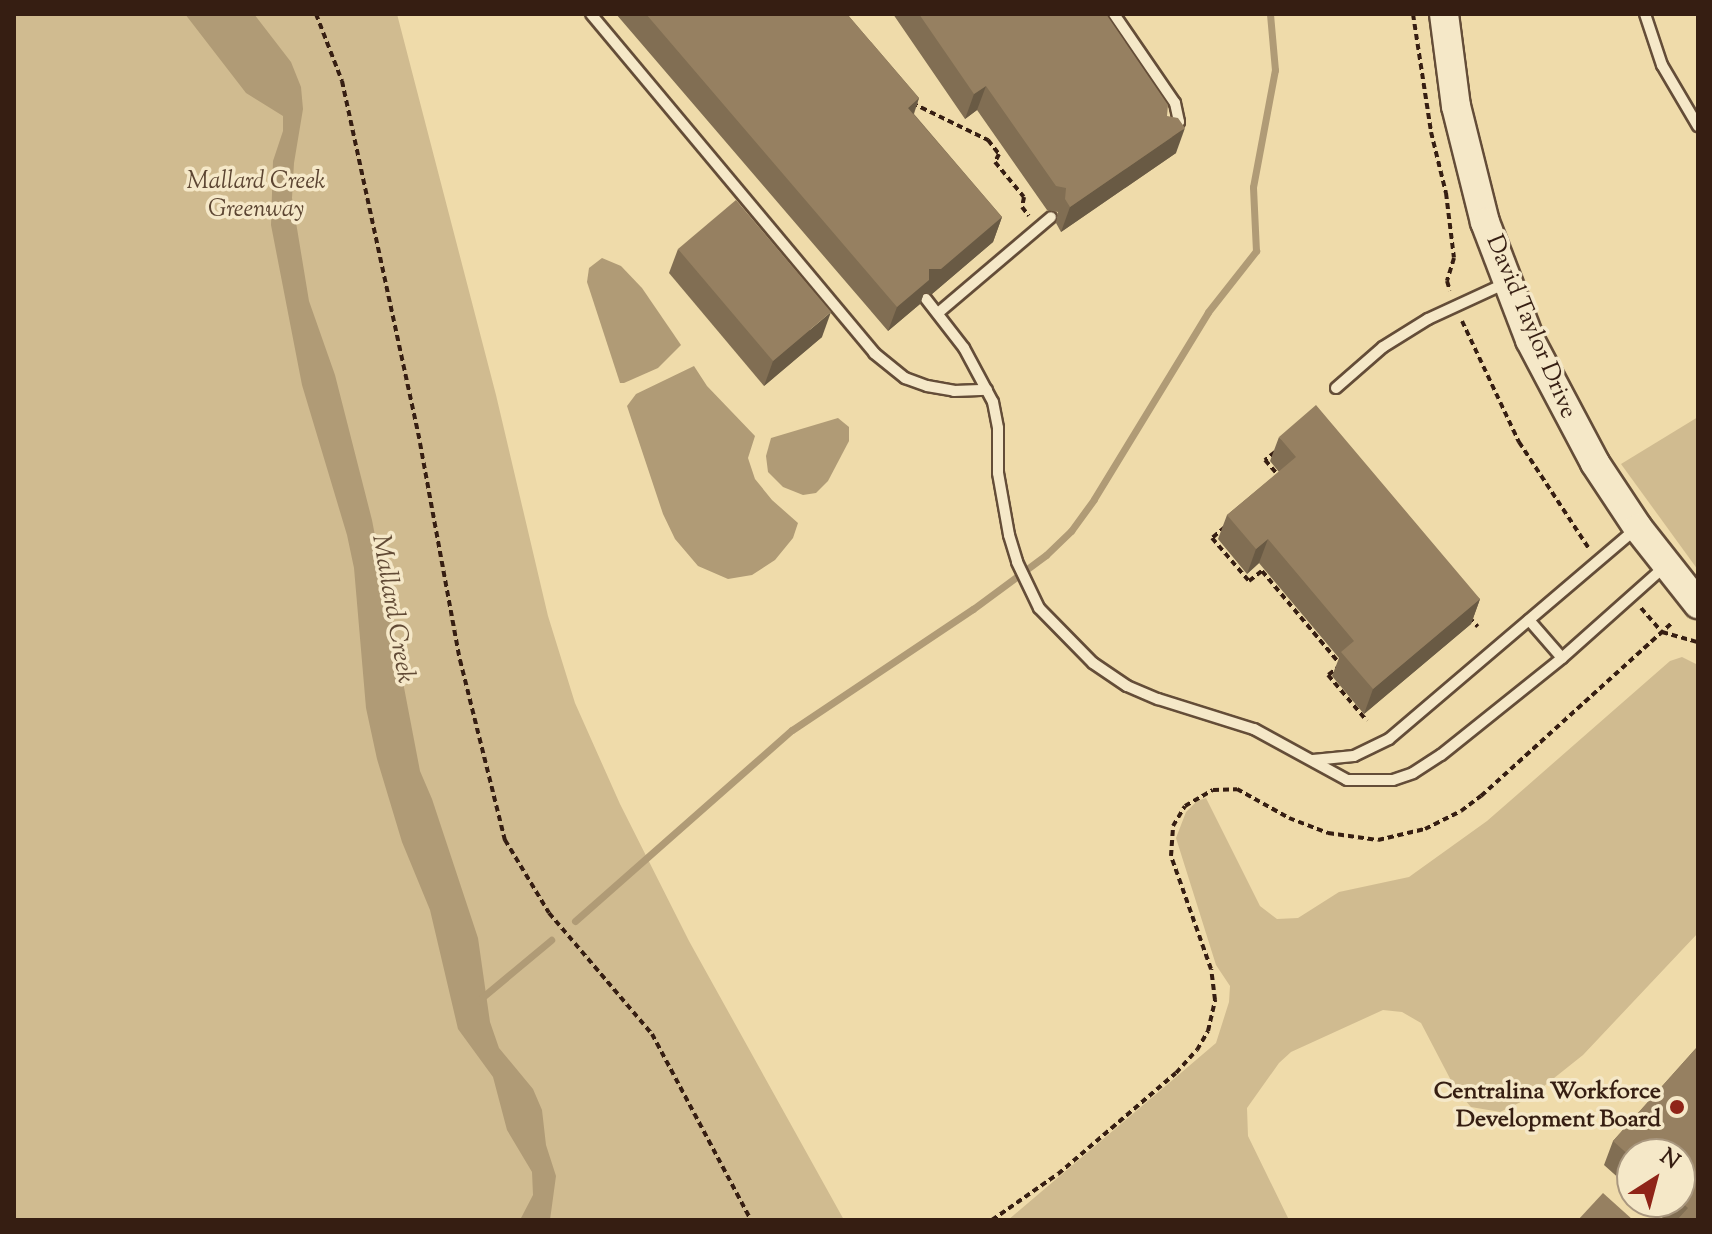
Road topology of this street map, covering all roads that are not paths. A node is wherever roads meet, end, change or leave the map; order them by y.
1 (591, 14) edge
2 (1114, 14) edge
3 (1444, 14) edge
4 (1645, 14) edge
5 (1698, 126) edge
6 (1164, 136) edge
7 (1051, 217) dead end
8 (1506, 283) junction
9 (926, 299) edge
10 (938, 313) junction
11 (1336, 388) dead end
12 (987, 390) junction
13 (1638, 528) junction
14 (1666, 566) junction
15 (1698, 604) edge
16 (1529, 620) junction
17 (1562, 658) junction
18 (1311, 760) junction

1 - 12 lane
2 - 6 lane
3 - 8 street, David Taylor Drive
4 - 5 lane
7 - 10 lane
8 - 11 lane
8 - 13 street, David Taylor Drive
9 - 10 lane
10 - 12 lane
12 - 18 lane
13 - 14 street, David Taylor Drive
13 - 16 lane
14 - 15 street, David Taylor Drive
14 - 17 lane
16 - 17 lane
16 - 18 lane
17 - 18 lane

